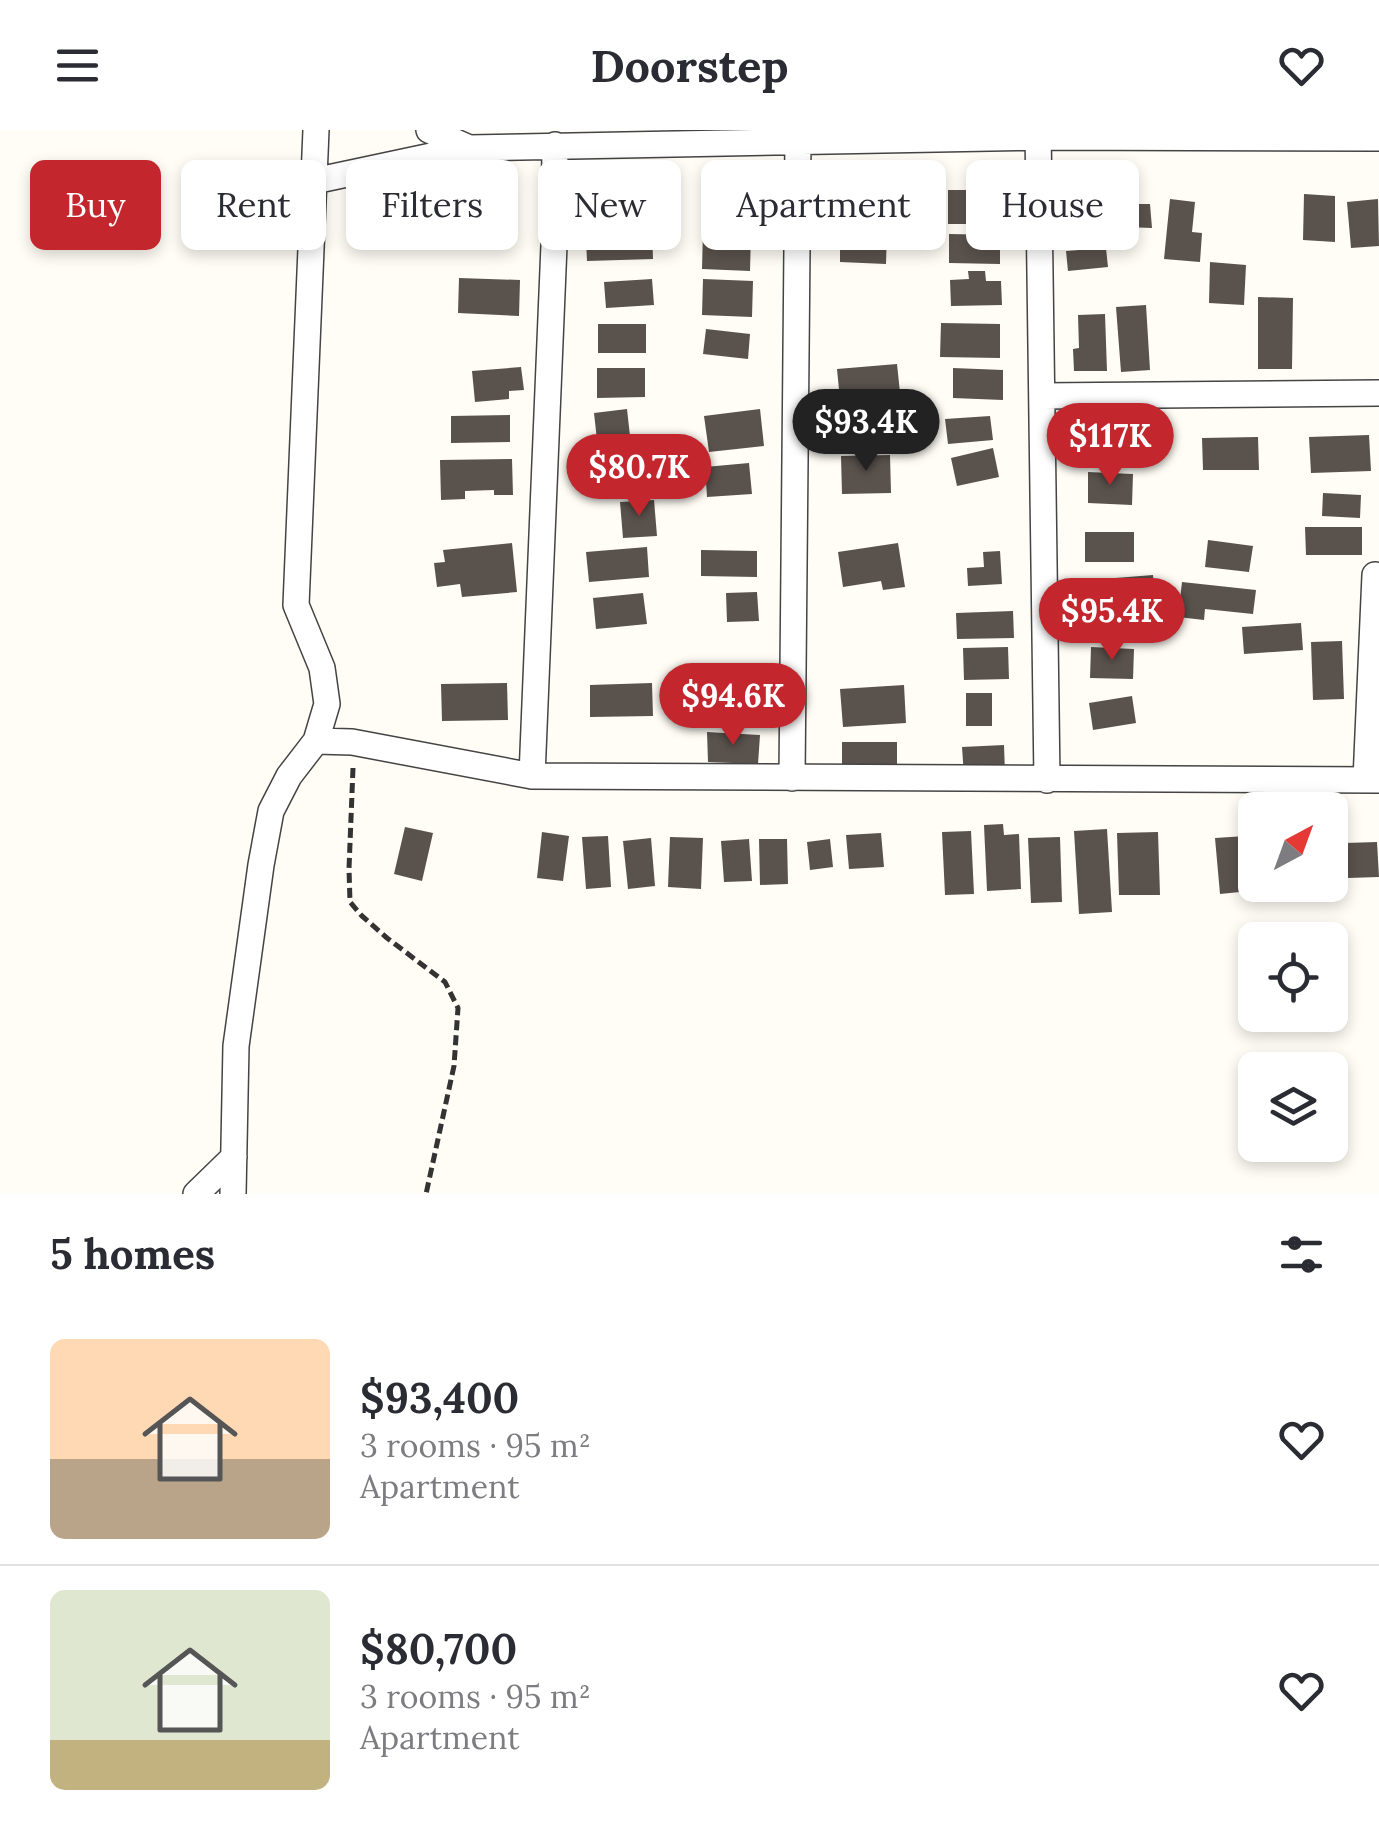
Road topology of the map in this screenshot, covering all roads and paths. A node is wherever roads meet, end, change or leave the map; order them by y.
1 (316, 130) edge
2 (428, 130) edge
3 (1038, 133) edge
4 (1379, 138) edge
5 (798, 140) junction
6 (555, 146) junction
7 (469, 148) junction
8 (315, 160) edge
9 (326, 178) edge
10 (311, 250) edge
11 (1379, 393) edge
12 (1042, 396) junction
13 (1375, 574) dead end
14 (316, 740) junction
15 (352, 742) junction
16 (532, 776) junction
17 (792, 778) junction
18 (1047, 780) junction
19 (1372, 780) edge
20 (234, 1157) junction
21 (196, 1194) edge
22 (233, 1194) edge
23 (426, 1194) edge

1 - 8 street
2 - 7 street
3 - 4 street
3 - 5 street
3 - 12 street
5 - 6 street
5 - 17 street
6 - 7 street
6 - 16 street
7 - 9 street
10 - 14 street
11 - 12 street
12 - 18 street
13 - 19 street
14 - 15 street
14 - 20 street
15 - 16 street
15 - 23 path
16 - 17 street
17 - 18 street
18 - 19 street
20 - 21 street
20 - 22 street

